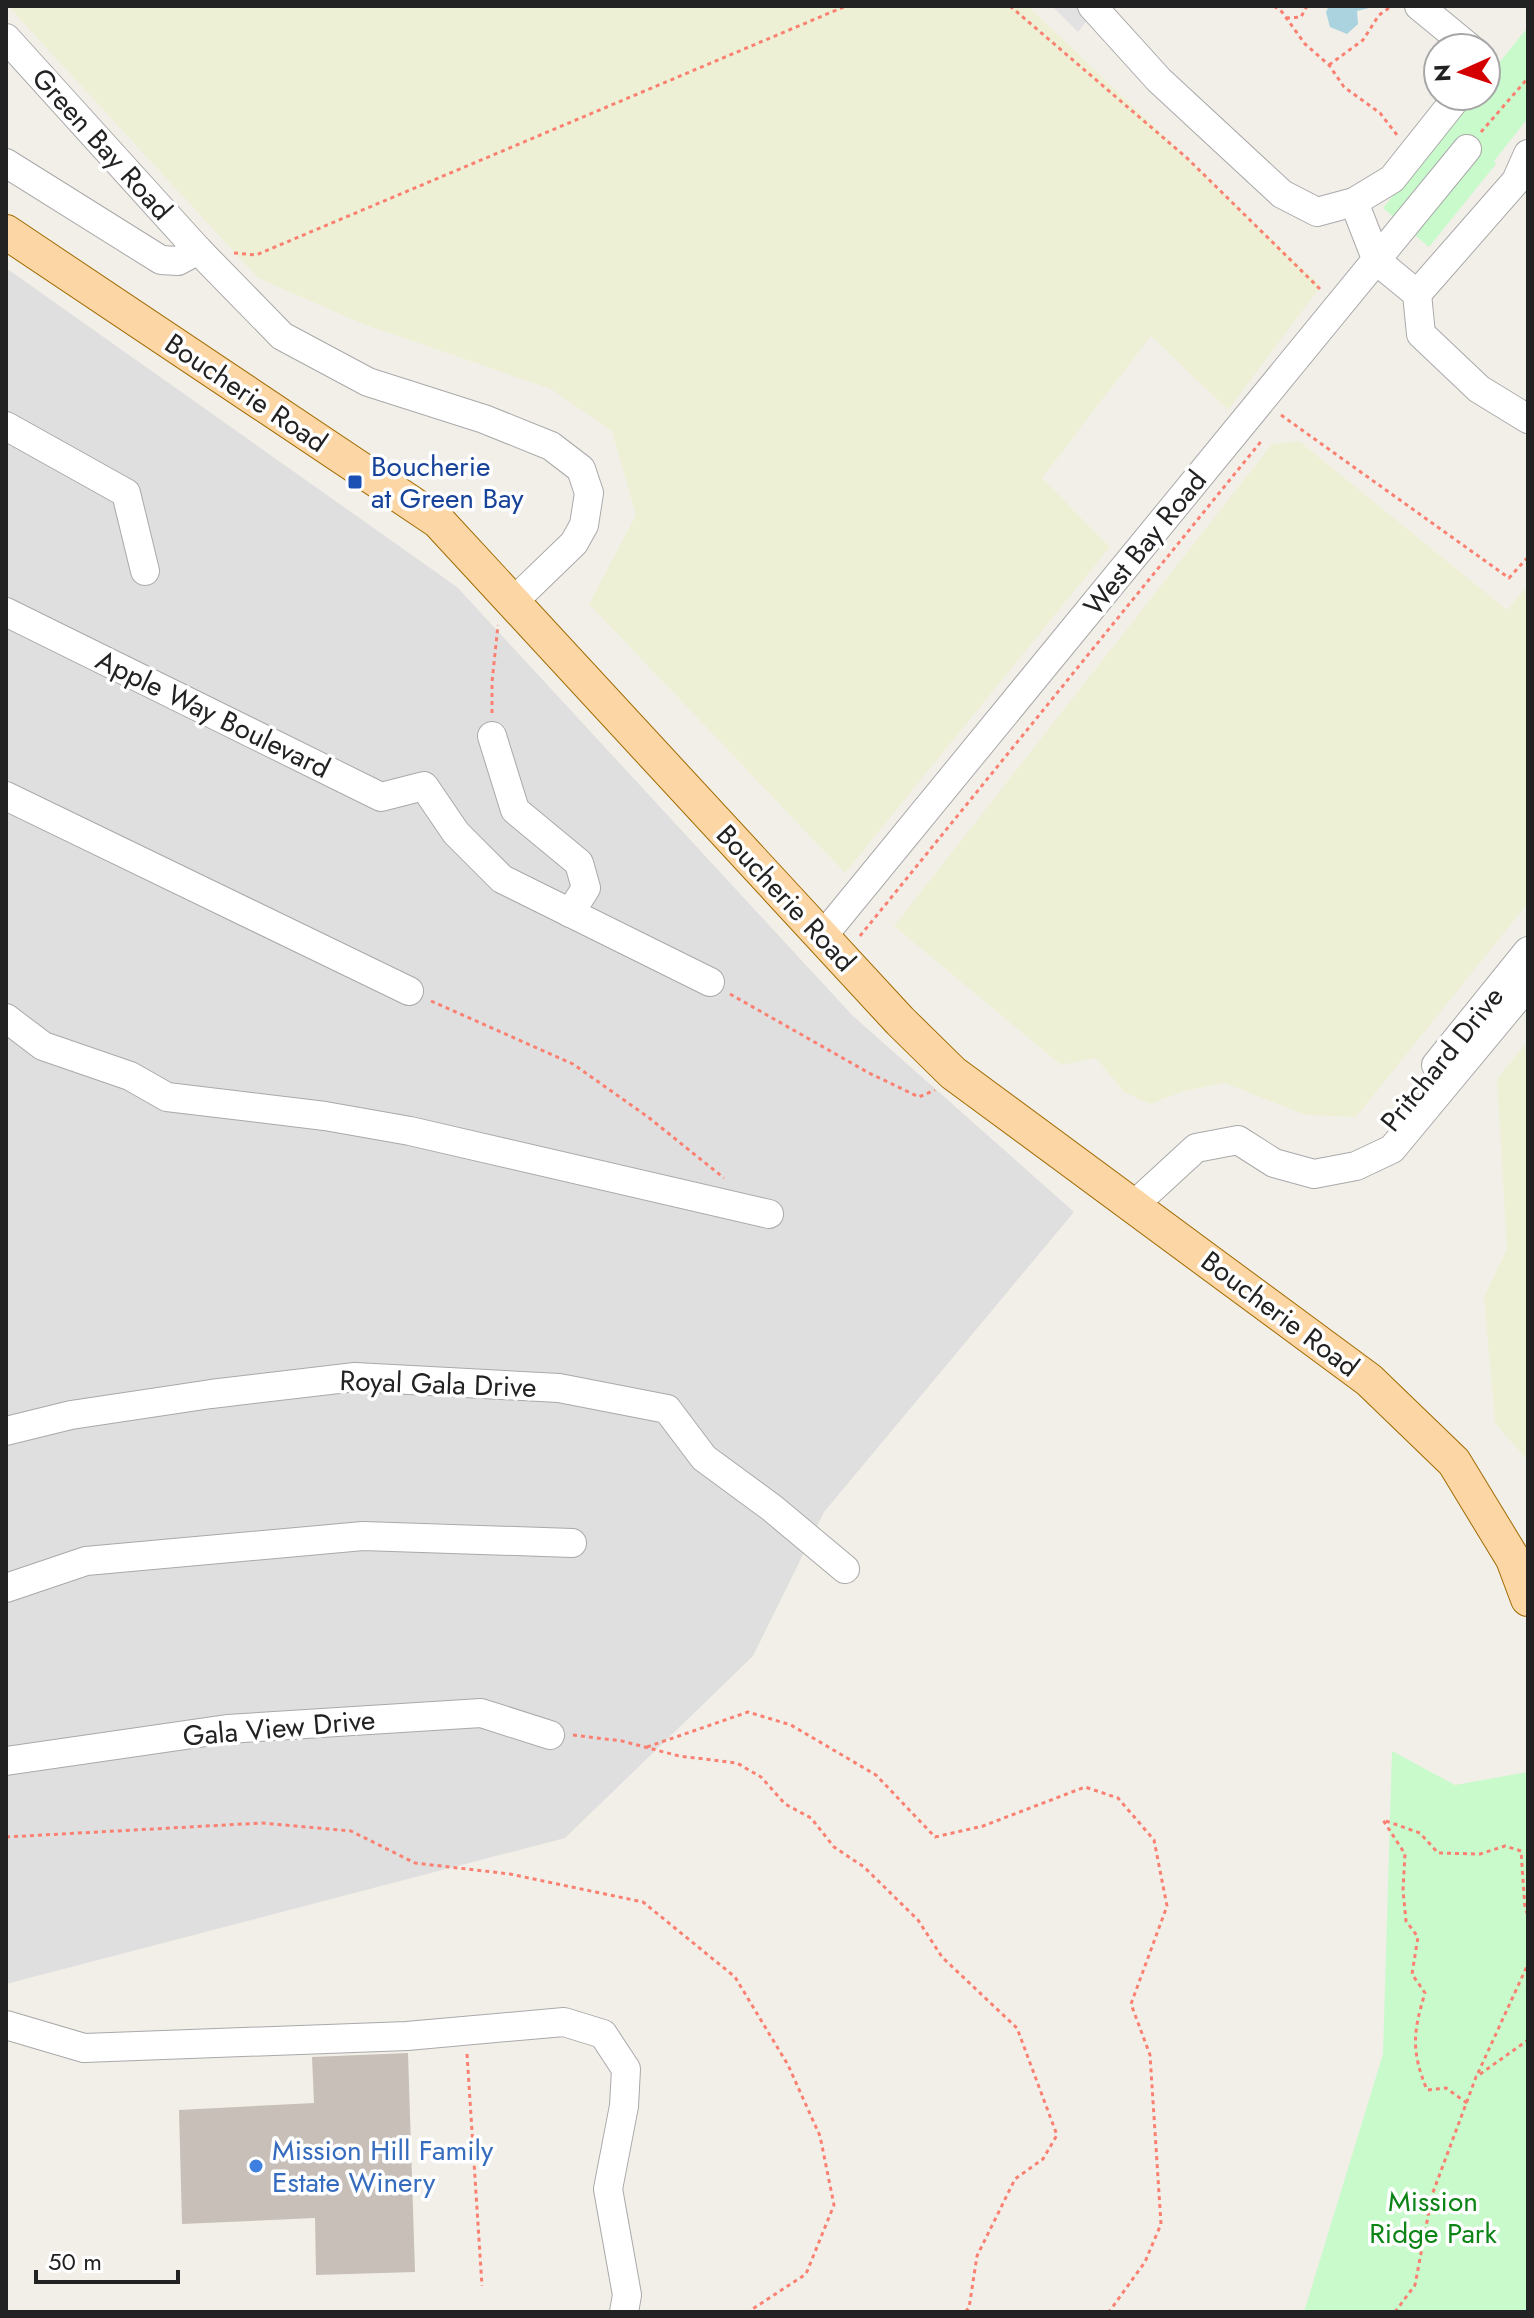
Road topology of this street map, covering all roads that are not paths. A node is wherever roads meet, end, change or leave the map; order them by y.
1 (1092, 6) edge
2 (1419, 6) edge
3 (1451, 32) edge
4 (6, 38) edge
5 (1445, 112) edge
6 (1467, 149) road end
7 (1528, 154) edge
8 (6, 163) edge
9 (1354, 202) junction
10 (6, 232) edge
11 (198, 250) junction
12 (1377, 261) junction
13 (1417, 294) junction
14 (1528, 419) edge
15 (6, 426) edge
16 (145, 571) dead end
17 (513, 602) junction
18 (6, 612) edge
19 (492, 736) road end
20 (6, 796) edge
21 (570, 913) junction
22 (832, 947) junction
23 (1528, 951) edge
24 (710, 982) road end
25 (1528, 985) edge
26 (409, 991) road end
27 (6, 1018) edge
28 (1356, 1166) junction
29 (1134, 1205) junction
30 (769, 1214) dead end
31 (6, 1431) edge
32 (572, 1543) dead end
33 (845, 1569) dead end
34 (6, 1588) edge
35 (1528, 1599) edge
36 (550, 1735) road end
37 (6, 1761) edge
38 (7, 2026) edge
39 (624, 2312) edge

1 - 9 street
2 - 3 street
4 - 11 street, Green Bay Road
5 - 9 street
6 - 12 street, West Bay Road
7 - 13 street
8 - 11 street, Green Bay Road
9 - 12 street
10 - 17 main road, Boucherie Road
11 - 17 street, Green Bay Road
12 - 13 street
12 - 22 street, West Bay Road
13 - 14 street
15 - 16 street
17 - 22 main road, Boucherie Road
18 - 21 street, Apple Way Boulevard
19 - 21 street
20 - 26 street
21 - 24 street
22 - 29 main road, Boucherie Road
23 - 28 street, Pritchard Drive
25 - 28 street, Pritchard Drive
27 - 30 street
28 - 29 street, Pritchard Drive
29 - 35 main road, Boucherie Road
31 - 33 street, Royal Gala Drive
32 - 34 street
36 - 37 street, Gala View Drive
38 - 39 street

